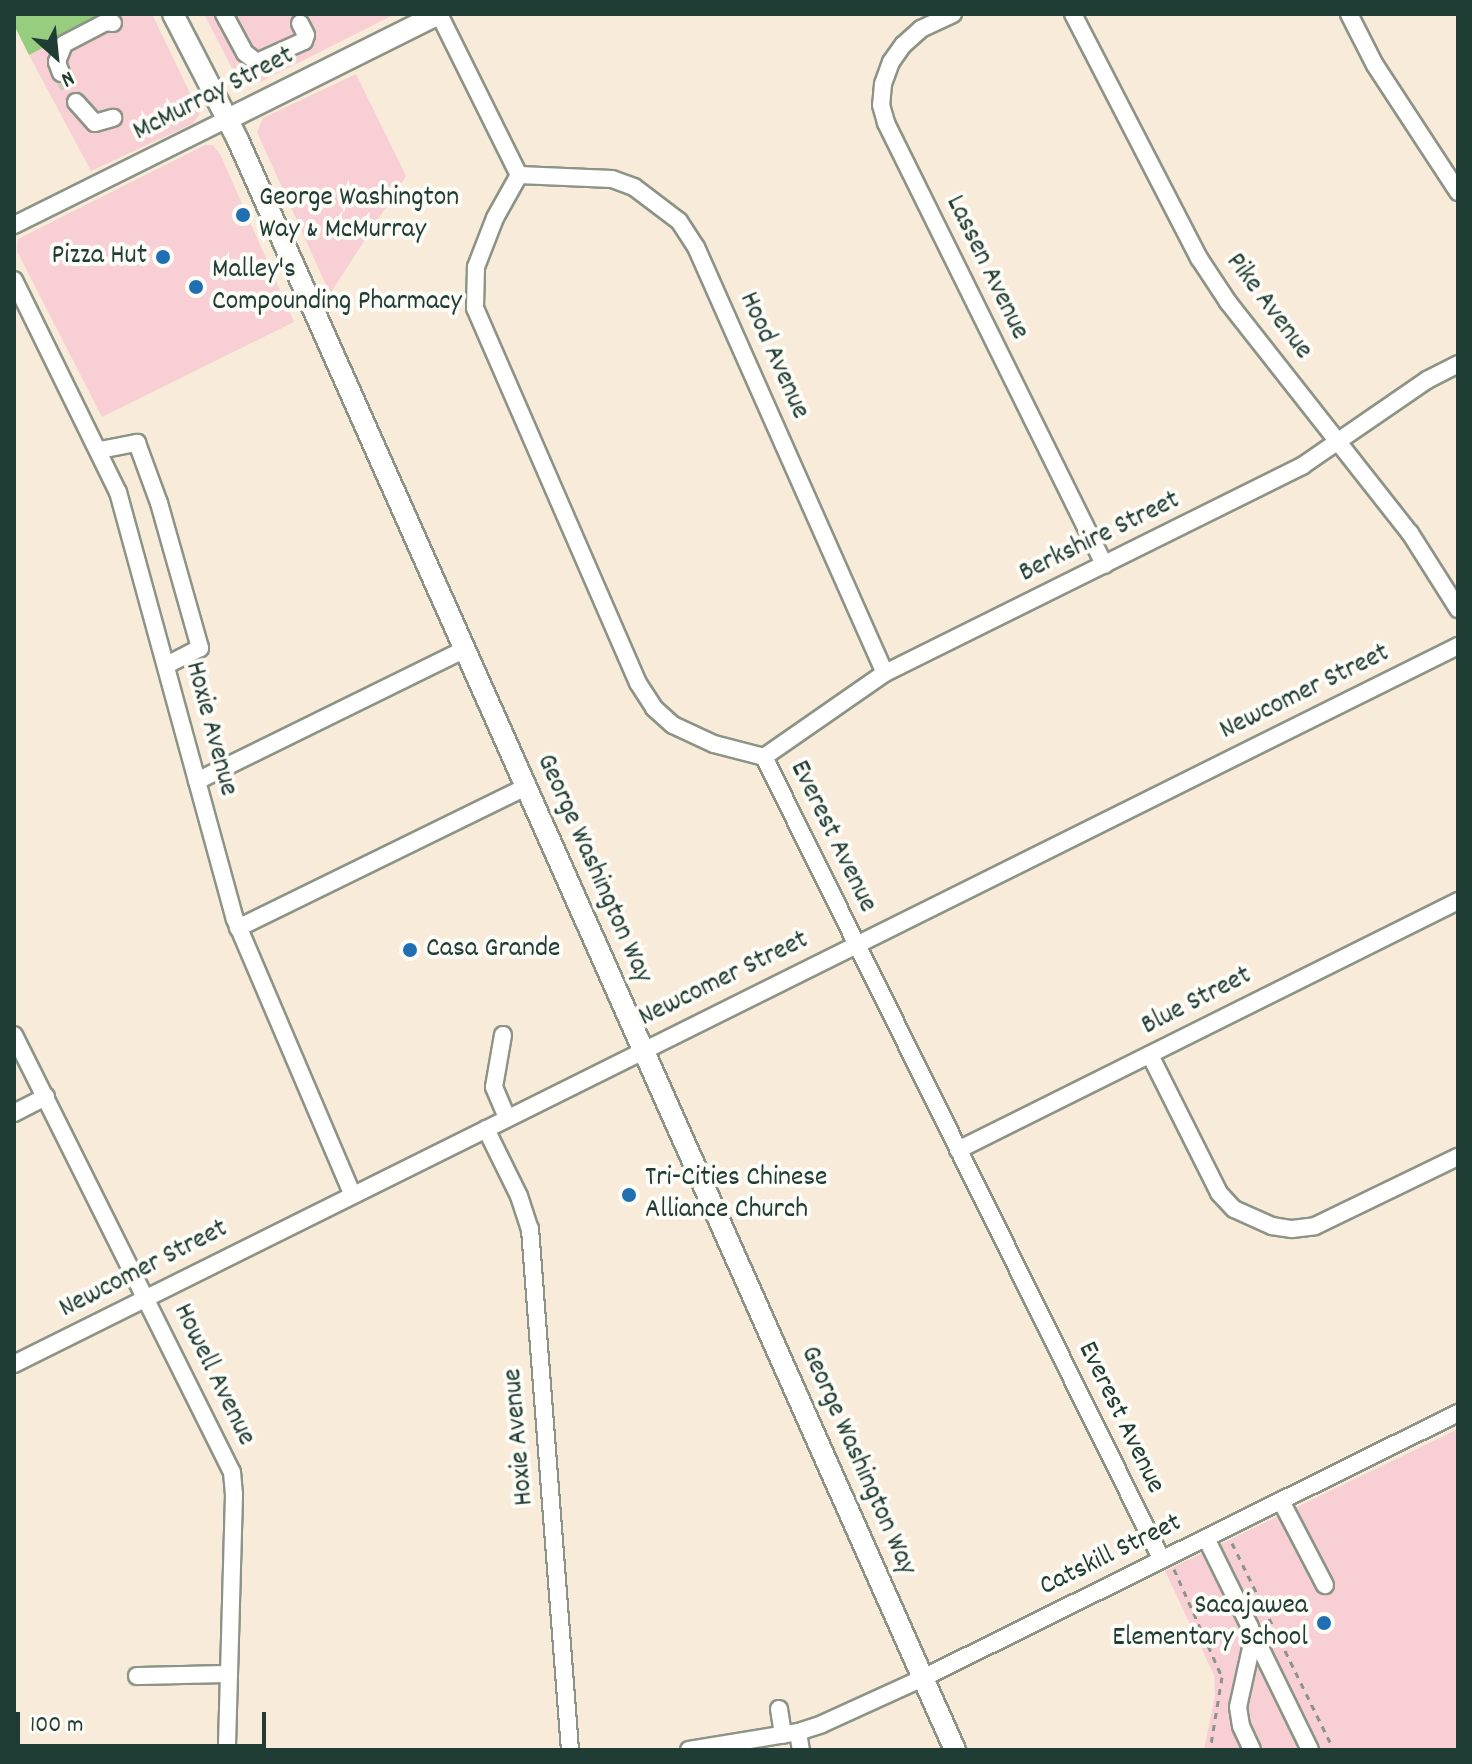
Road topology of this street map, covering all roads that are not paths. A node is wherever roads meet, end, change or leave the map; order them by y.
1 (173, 14) edge
2 (224, 14) edge
3 (439, 14) edge
4 (953, 14) edge
5 (1073, 14) edge
6 (1349, 14) edge
7 (113, 23) dead end
8 (300, 23) dead end
9 (61, 73) dead end
10 (76, 102) tunnel mouth
11 (113, 118) dead end
12 (228, 119) junction
13 (519, 175) junction
14 (1458, 192) edge
15 (14, 225) edge
16 (14, 280) edge
17 (1458, 364) edge
18 (1340, 443) junction
19 (100, 450) junction
20 (1104, 565) junction
21 (1458, 609) edge
22 (1458, 646) edge
23 (465, 649) junction
24 (167, 665) junction
25 (885, 673) junction
26 (764, 757) junction
27 (197, 781) junction
28 (526, 787) junction
29 (1458, 901) edge
30 (238, 928) junction
31 (855, 944) junction
32 (14, 1035) edge
33 (503, 1035) dead end
34 (643, 1050) junction
35 (1150, 1055) junction
36 (46, 1097) junction
37 (14, 1113) edge
38 (507, 1118) junction
39 (486, 1129) junction
40 (958, 1150) junction
41 (1458, 1157) edge
42 (353, 1195) junction
43 (146, 1298) junction
44 (14, 1364) edge
45 (1458, 1413) edge
46 (1281, 1501) junction
47 (1206, 1538) junction
48 (1167, 1564) junction
49 (1325, 1585) dead end
50 (1250, 1627) junction
51 (228, 1674) junction
52 (137, 1676) dead end
53 (923, 1678) junction
54 (779, 1709) dead end
55 (791, 1733) junction
56 (227, 1750) edge
57 (570, 1750) edge
58 (689, 1750) edge
59 (801, 1750) edge
60 (955, 1750) edge
61 (1252, 1750) edge
62 (1310, 1750) edge

1 - 12 main road, George Washington Way
2 - 8 street
3 - 12 main road, McMurray Street
3 - 13 street
4 - 20 street, Lassen Avenue
5 - 18 street, Pike Avenue
6 - 14 street
7 - 9 street
10 - 11 street
12 - 15 street, McMurray Street
12 - 23 main road, George Washington Way
13 - 25 street, Hood Avenue
13 - 26 street, Everest Avenue
16 - 19 street, Hoxie Avenue
17 - 18 street, Berkshire Street
18 - 20 street, Berkshire Street
18 - 21 street, Pike Avenue
19 - 24 street, Hoxie Avenue
19 - 24 street
20 - 25 street, Berkshire Street
22 - 31 street, Newcomer Street
23 - 27 street
23 - 28 main road, George Washington Way
24 - 27 street, Hoxie Avenue
25 - 26 street, Berkshire Street
26 - 31 street, Everest Avenue
27 - 30 street, Hoxie Avenue
28 - 30 street
28 - 34 main road, George Washington Way
29 - 35 street, Blue Street
30 - 42 street, Hoxie Avenue
31 - 34 street, Newcomer Street
31 - 40 street, Everest Avenue
32 - 36 street, Howell Avenue
33 - 38 street
34 - 38 street, Newcomer Street
34 - 53 main road, George Washington Way
35 - 40 street, Blue Street
35 - 41 street
36 - 37 street
36 - 43 street, Howell Avenue
38 - 39 street, Newcomer Street
39 - 42 street, Newcomer Street
39 - 57 street, Hoxie Avenue
40 - 48 street, Everest Avenue
42 - 43 street, Newcomer Street
43 - 44 street, Newcomer Street
43 - 51 street, Howell Avenue
45 - 46 street, Catskill Street
46 - 47 street, Catskill Street
46 - 49 street
47 - 48 street, Catskill Street
47 - 50 street
48 - 53 street, Catskill Street
50 - 61 street
50 - 62 street
51 - 52 street
51 - 56 street, Howell Avenue
53 - 55 street, Catskill Street
53 - 60 main road, George Washington Way
54 - 55 street
55 - 58 street, Catskill Street
55 - 59 street

